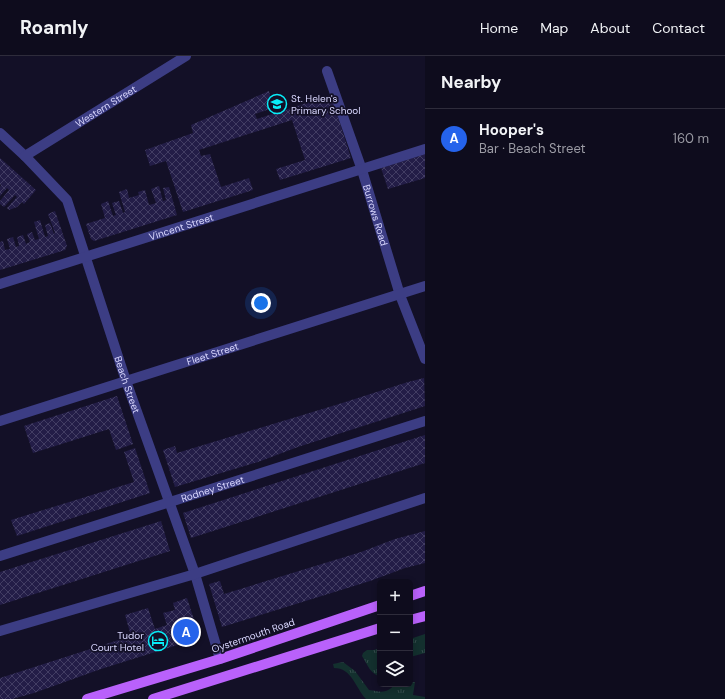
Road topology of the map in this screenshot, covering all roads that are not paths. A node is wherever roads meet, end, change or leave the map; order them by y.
1 (186, 56) edge
2 (327, 71) dead end
3 (0, 133) edge
4 (425, 149) edge
5 (25, 156) junction
6 (362, 170) junction
7 (85, 258) junction
8 (0, 284) edge
9 (425, 286) edge
10 (400, 294) junction
11 (425, 359) edge
12 (126, 381) junction
13 (0, 421) edge
14 (425, 421) edge
15 (425, 498) edge
16 (170, 502) junction
17 (0, 556) edge
18 (194, 574) junction
19 (425, 591) edge
20 (413, 595) edge
21 (377, 606) edge
22 (425, 616) edge
23 (413, 619) edge
24 (377, 629) edge
25 (0, 631) edge
26 (220, 658) junction
27 (87, 699) edge
28 (153, 699) edge

1 - 5 street, Western Street
2 - 6 street, Burrows Road
3 - 5 street, Beach Street
4 - 6 street, Vincent Street
5 - 7 street, Beach Street
6 - 7 street, Vincent Street
6 - 10 street, Burrows Road
7 - 8 street, Vincent Street
7 - 12 street, Beach Street
9 - 10 street, Fleet Street
10 - 11 street, Burrows Road
10 - 12 street, Fleet Street
12 - 13 street, Fleet Street
12 - 16 street, Beach Street
14 - 16 street, Rodney Street
15 - 18 street
16 - 17 street, Rodney Street
16 - 18 street, Beach Street
18 - 25 street
18 - 26 street, Beach Street
19 - 20 main road
21 - 26 main road, Oystermouth Road
22 - 23 main road
24 - 28 main road
26 - 27 main road, Oystermouth Road

